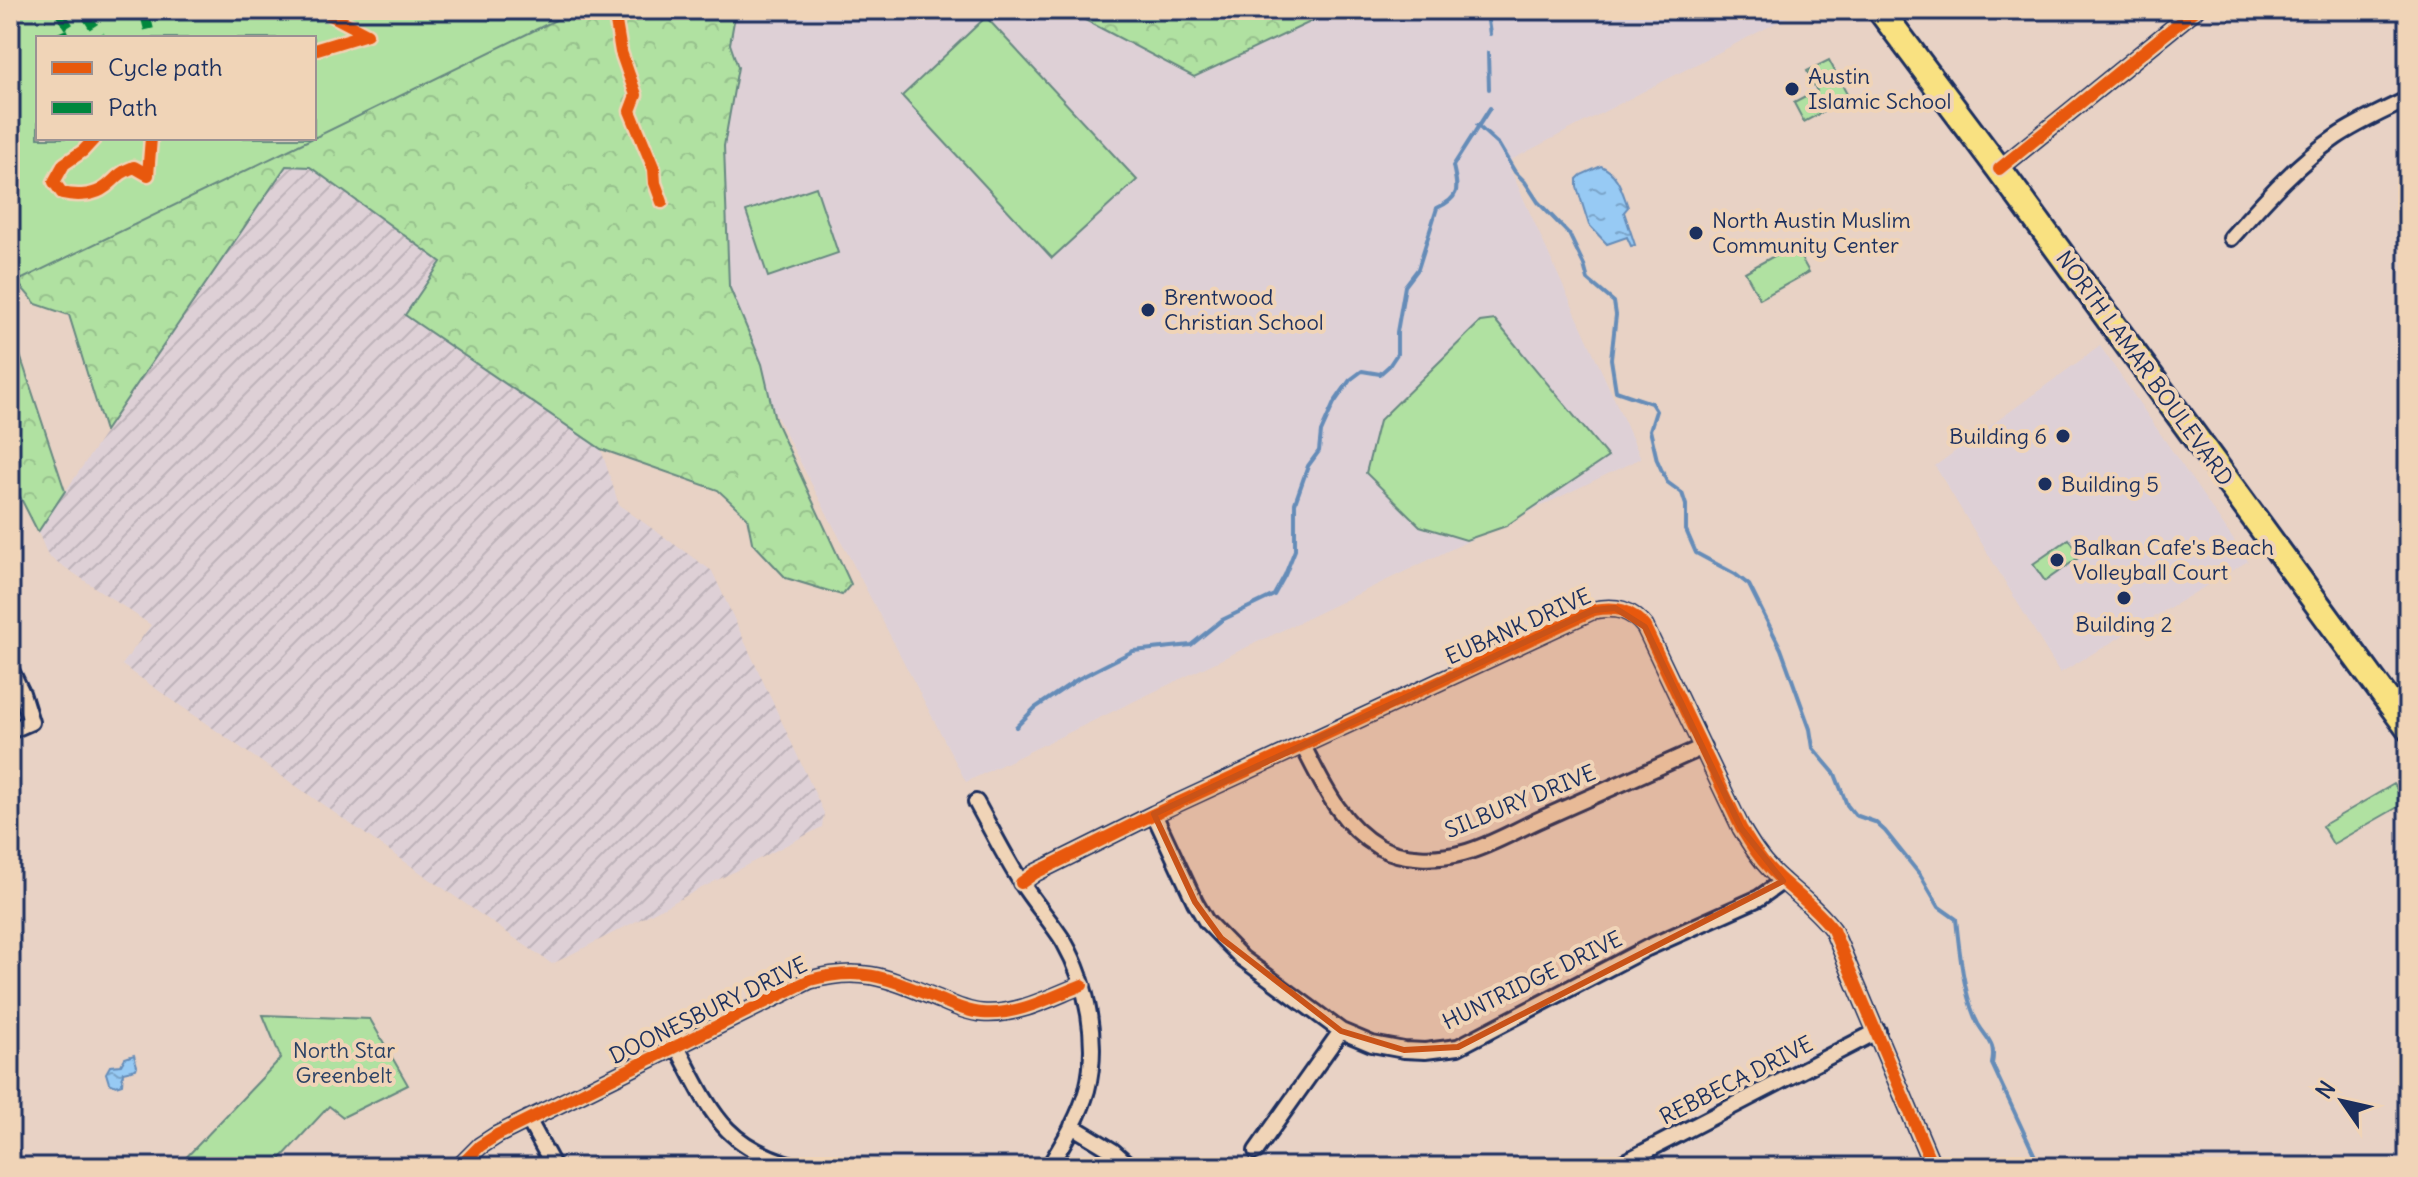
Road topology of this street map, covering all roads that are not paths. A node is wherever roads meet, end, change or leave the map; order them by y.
1 (1880, 10) edge
2 (2195, 10) edge
3 (2408, 99) edge
4 (1999, 169) junction
5 (2231, 238) dead end
6 (10, 668) edge
7 (2408, 728) edge
8 (10, 731) edge
9 (1303, 746) junction
10 (1703, 747) junction
11 (976, 802) dead end
12 (1154, 814) junction
13 (1783, 881) junction
14 (1021, 883) junction
15 (1082, 985) junction
16 (1341, 1031) junction
17 (1878, 1031) junction
18 (677, 1047) junction
19 (528, 1119) junction
20 (1072, 1126) junction
21 (1256, 1151) dead end
22 (459, 1167) edge
23 (554, 1167) edge
24 (799, 1167) edge
25 (1049, 1167) edge
26 (1131, 1167) edge
27 (1615, 1167) edge
28 (1933, 1167) edge

1 - 4 main road, NORTH LAMAR BOULEVARD
2 - 4 street
3 - 5 street
4 - 7 main road, NORTH LAMAR BOULEVARD
6 - 8 street
9 - 10 street, SILBURY DRIVE
9 - 10 street, EUBANK DRIVE
9 - 12 street, EUBANK DRIVE
10 - 13 street, EUBANK DRIVE
11 - 14 street
12 - 14 street, EUBANK DRIVE
12 - 16 street, HUNTRIDGE DRIVE
13 - 16 street, HUNTRIDGE DRIVE
13 - 17 street, EUBANK DRIVE
14 - 15 street
15 - 18 street, DOONESBURY DRIVE
15 - 20 street
16 - 21 street
17 - 27 street, REBBECA DRIVE
17 - 28 street, EUBANK DRIVE
18 - 19 street, DOONESBURY DRIVE
18 - 24 street
19 - 22 street, DOONESBURY DRIVE
19 - 23 street
20 - 25 street
20 - 26 street

